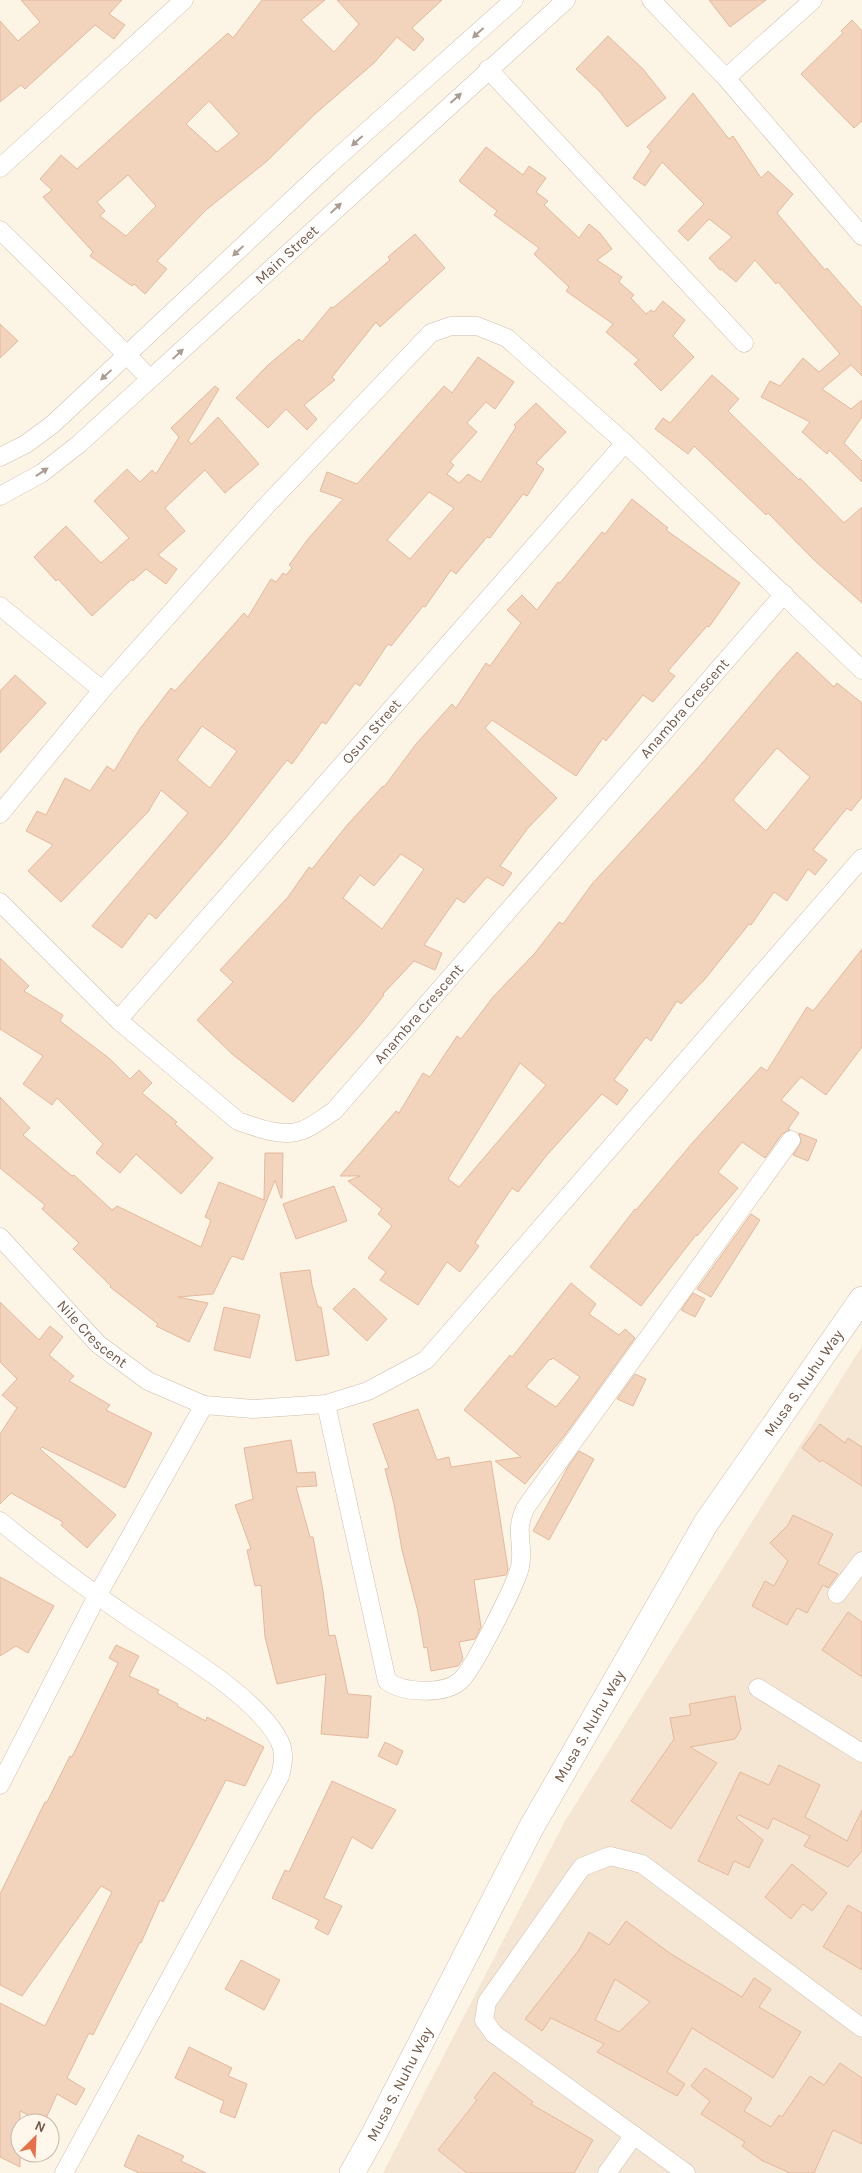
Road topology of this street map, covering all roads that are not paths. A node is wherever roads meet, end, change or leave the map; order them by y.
1 (184, 0) edge
2 (514, 0) edge
3 (566, 0) edge
4 (651, 0) edge
5 (812, 0) edge
6 (488, 69) junction
7 (726, 78) junction
8 (0, 168) edge
9 (0, 230) edge
10 (862, 236) edge
11 (744, 343) dead end
12 (128, 355) junction
13 (150, 379) junction
14 (626, 444) junction
15 (0, 457) edge
16 (0, 496) edge
17 (784, 594) junction
18 (0, 606) edge
19 (862, 670) edge
20 (102, 690) junction
21 (0, 814) edge
22 (862, 858) edge
23 (0, 902) edge
24 (118, 1020) junction
25 (791, 1140) dead end
26 (0, 1237) edge
27 (862, 1299) edge
28 (326, 1404) junction
29 (204, 1405) junction
30 (0, 1521) edge
31 (862, 1561) edge
32 (837, 1594) dead end
33 (97, 1596) junction
34 (758, 1688) dead end
35 (862, 1753) edge
36 (0, 1785) edge
37 (862, 2028) edge
38 (634, 2135) junction
39 (64, 2173) edge
40 (352, 2173) edge
41 (607, 2173) edge
42 (686, 2173) edge

1 - 8 street
2 -> 12 street
3 - 6 street, Main Street
4 - 7 street
5 - 7 street
6 - 11 street
13 -> 6 street, Main Street
7 - 10 street
9 - 12 street
12 - 13 street
12 -> 15 street
16 -> 13 street, Main Street
14 - 17 street
14 - 20 street
14 - 24 street, Osun Street
17 - 19 street
17 - 24 street, Anambra Crescent
18 - 20 street
20 - 21 street
22 - 28 street, Nile Crescent
23 - 24 street, Anambra Crescent
25 - 28 street
26 - 29 street, Nile Crescent
27 - 40 street, Musa S. Nuhu Way
28 - 29 street, Nile Crescent
29 - 33 street
30 - 33 street
31 - 32 street
33 - 36 street
33 - 39 street
34 - 35 street
37 - 38 street
38 - 41 street
38 - 42 street

